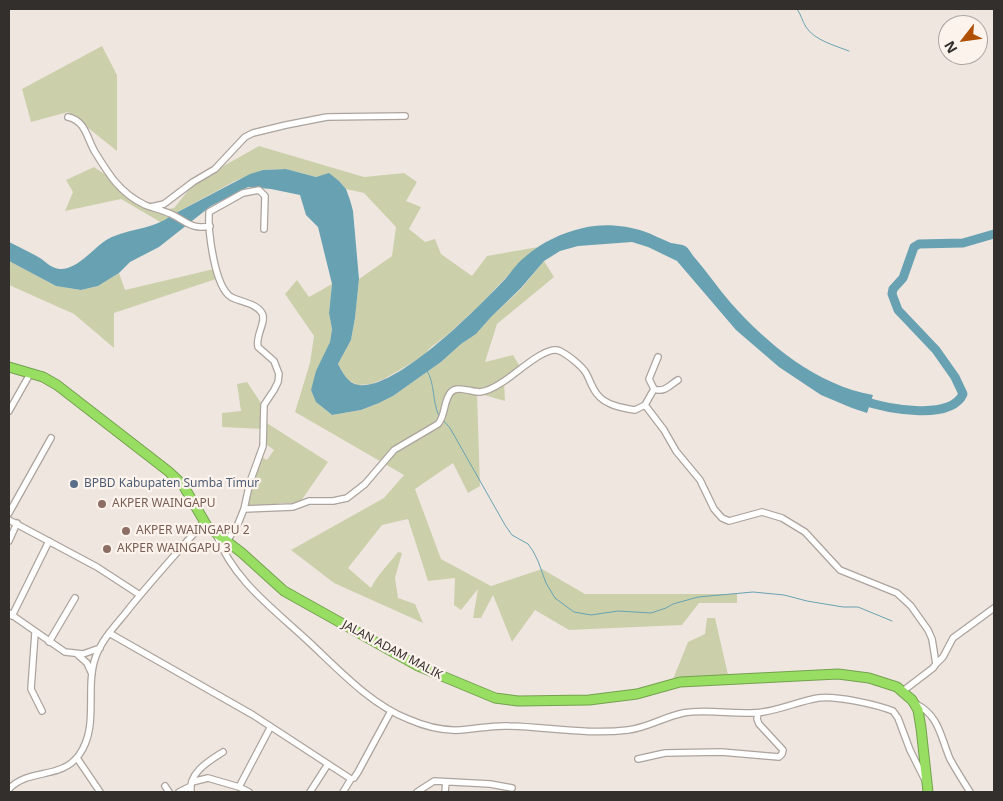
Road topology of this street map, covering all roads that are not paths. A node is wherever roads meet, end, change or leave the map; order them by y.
1 (405, 116) dead end
2 (68, 117) dead end
3 (151, 207) junction
4 (210, 226) junction
5 (264, 229) dead end
6 (658, 358) dead end
7 (9, 367) edge
8 (30, 374) junction
9 (678, 380) dead end
10 (654, 389) junction
11 (645, 404) junction
12 (9, 411) edge
13 (51, 438) dead end
14 (244, 509) junction
15 (9, 513) edge
16 (9, 520) edge
17 (204, 522) junction
18 (17, 523) junction
19 (216, 534) junction
20 (9, 541) edge
21 (49, 541) junction
22 (227, 541) junction
23 (140, 595) junction
24 (75, 598) dead end
25 (994, 608) edge
26 (10, 615) edge
27 (35, 633) junction
28 (109, 633) junction
29 (49, 642) junction
30 (100, 648) junction
31 (78, 655) junction
32 (936, 664) junction
33 (92, 674) junction
34 (903, 691) junction
35 (915, 704) junction
36 (42, 711) dead end
37 (391, 711) junction
38 (758, 713) junction
39 (270, 728) junction
40 (223, 752) dead end
41 (77, 758) junction
42 (638, 759) dead end
43 (328, 764) junction
44 (200, 768) junction
45 (208, 778) junction
46 (351, 779) junction
47 (446, 782) junction
48 (926, 782) junction
49 (10, 785) edge
50 (164, 786) dead end
51 (191, 787) edge
52 (239, 787) junction
53 (512, 788) dead end
54 (100, 792) edge
55 (169, 792) edge
56 (179, 792) edge
57 (249, 792) edge
58 (310, 792) edge
59 (343, 792) edge
60 (417, 792) edge
61 (445, 792) edge
62 (928, 792) edge
63 (970, 792) edge

1 - 3 street
2 - 3 street
3 - 4 street
4 - 5 street
4 - 14 street
6 - 10 street
7 - 8 highway, JALAN ADAM MALIK
8 - 12 street
8 - 17 highway, JALAN ADAM MALIK
9 - 10 street
10 - 11 street
11 - 14 street
11 - 32 street
13 - 15 street
14 - 22 street
16 - 18 street
17 - 19 highway, JALAN ADAM MALIK
17 - 23 street
18 - 20 street
18 - 21 street
19 - 22 highway, JALAN ADAM MALIK
19 - 37 street
21 - 23 street
21 - 26 street
22 - 34 highway, JALAN ADAM MALIK
23 - 28 street
24 - 29 street
25 - 32 street
26 - 27 street
27 - 29 street
27 - 36 street
28 - 30 street
28 - 39 street
29 - 31 street
30 - 31 street
30 - 33 street
31 - 33 street
32 - 34 street
33 - 41 street
34 - 35 highway, JALAN ADAM MALIK
35 - 48 highway, JALAN ADAM MALIK
35 - 63 street
37 - 38 street
37 - 46 street
38 - 42 street
38 - 48 street
39 - 43 street
39 - 52 street
40 - 44 street
41 - 49 street
41 - 54 street
43 - 46 street
43 - 58 street
44 - 45 street
44 - 51 street
45 - 51 street
45 - 52 street
46 - 59 street
47 - 53 street
47 - 60 street
47 - 61 street
48 - 62 highway, JALAN ADAM MALIK
50 - 55 street
51 - 56 street
52 - 57 street

